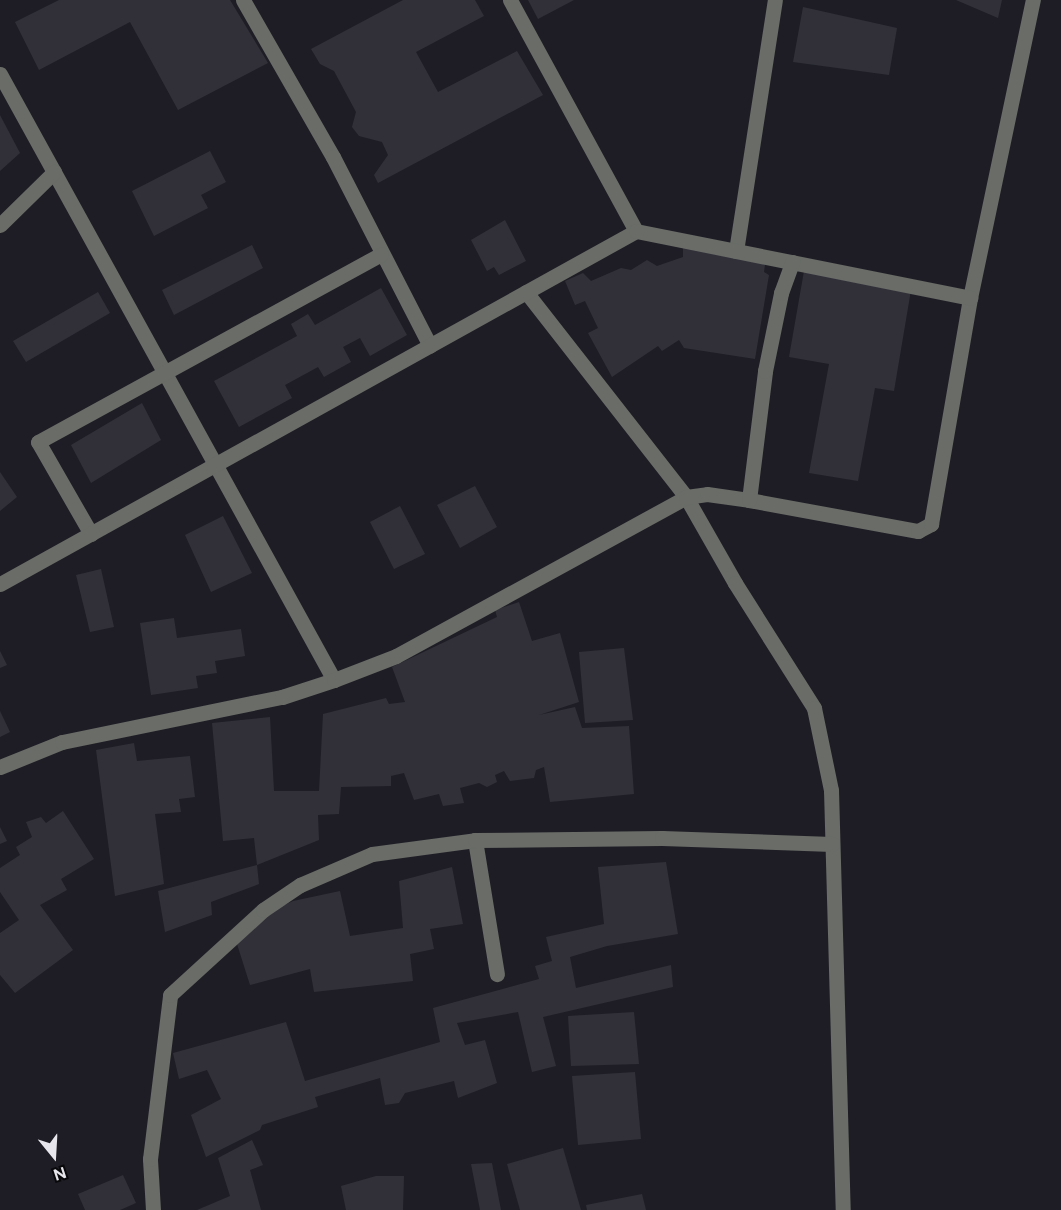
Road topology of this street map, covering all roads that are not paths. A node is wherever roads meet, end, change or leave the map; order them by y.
1 (243, 0) edge
2 (510, 0) edge
3 (775, 0) edge
4 (1033, 0) edge
5 (0, 74) edge
6 (54, 172) junction
7 (0, 225) edge
8 (636, 231) junction
9 (736, 251) junction
10 (381, 254) junction
11 (792, 262) junction
12 (526, 292) junction
13 (970, 298) junction
14 (430, 346) junction
15 (165, 372) junction
16 (215, 465) junction
17 (686, 497) junction
18 (748, 500) junction
19 (91, 534) junction
20 (0, 584) edge
21 (334, 680) junction
22 (0, 767) edge
23 (475, 840) junction
24 (832, 844) junction
25 (497, 974) dead end
26 (153, 1210) edge
27 (843, 1210) edge

1 - 10 street
2 - 8 street
3 - 9 street
4 - 13 street
5 - 6 street
6 - 7 street
6 - 15 street
8 - 9 street
8 - 12 street
9 - 11 street
10 - 14 street
10 - 15 street
11 - 13 street
11 - 18 street
12 - 14 street
12 - 17 street
13 - 18 street
14 - 16 street
15 - 16 street
15 - 19 street
16 - 19 street
16 - 21 street
17 - 18 street
17 - 21 street
17 - 24 street
19 - 20 street
21 - 22 street
23 - 24 street
23 - 25 street
23 - 26 street
24 - 27 street

